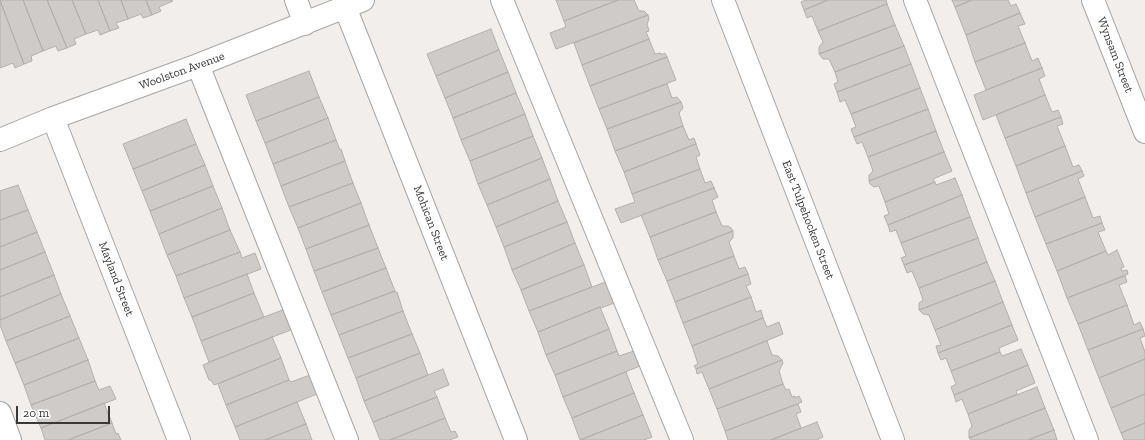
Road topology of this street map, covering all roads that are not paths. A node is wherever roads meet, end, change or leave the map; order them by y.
1 (296, 0) edge
2 (502, 0) edge
3 (723, 0) edge
4 (916, 0) edge
5 (1094, 0) edge
6 (354, 3) edge
7 (305, 24) junction
8 (198, 65) junction
9 (53, 118) junction
10 (1145, 132) edge
11 (0, 140) edge
12 (0, 413) edge
13 (10, 440) edge
14 (179, 440) edge
15 (347, 440) edge
16 (516, 440) edge
17 (682, 440) edge
18 (893, 440) edge
19 (1087, 440) edge

1 - 7 street
2 - 17 street
3 - 18 street, East Tulpehocken Street
4 - 19 street
5 - 10 street, Wynsam Street
6 - 7 street, Woolston Avenue
6 - 16 street, Mohican Street
7 - 8 street, Woolston Avenue
8 - 9 street, Woolston Avenue
8 - 15 street
9 - 11 street, Woolston Avenue
9 - 14 street, Mayland Street
12 - 13 street

